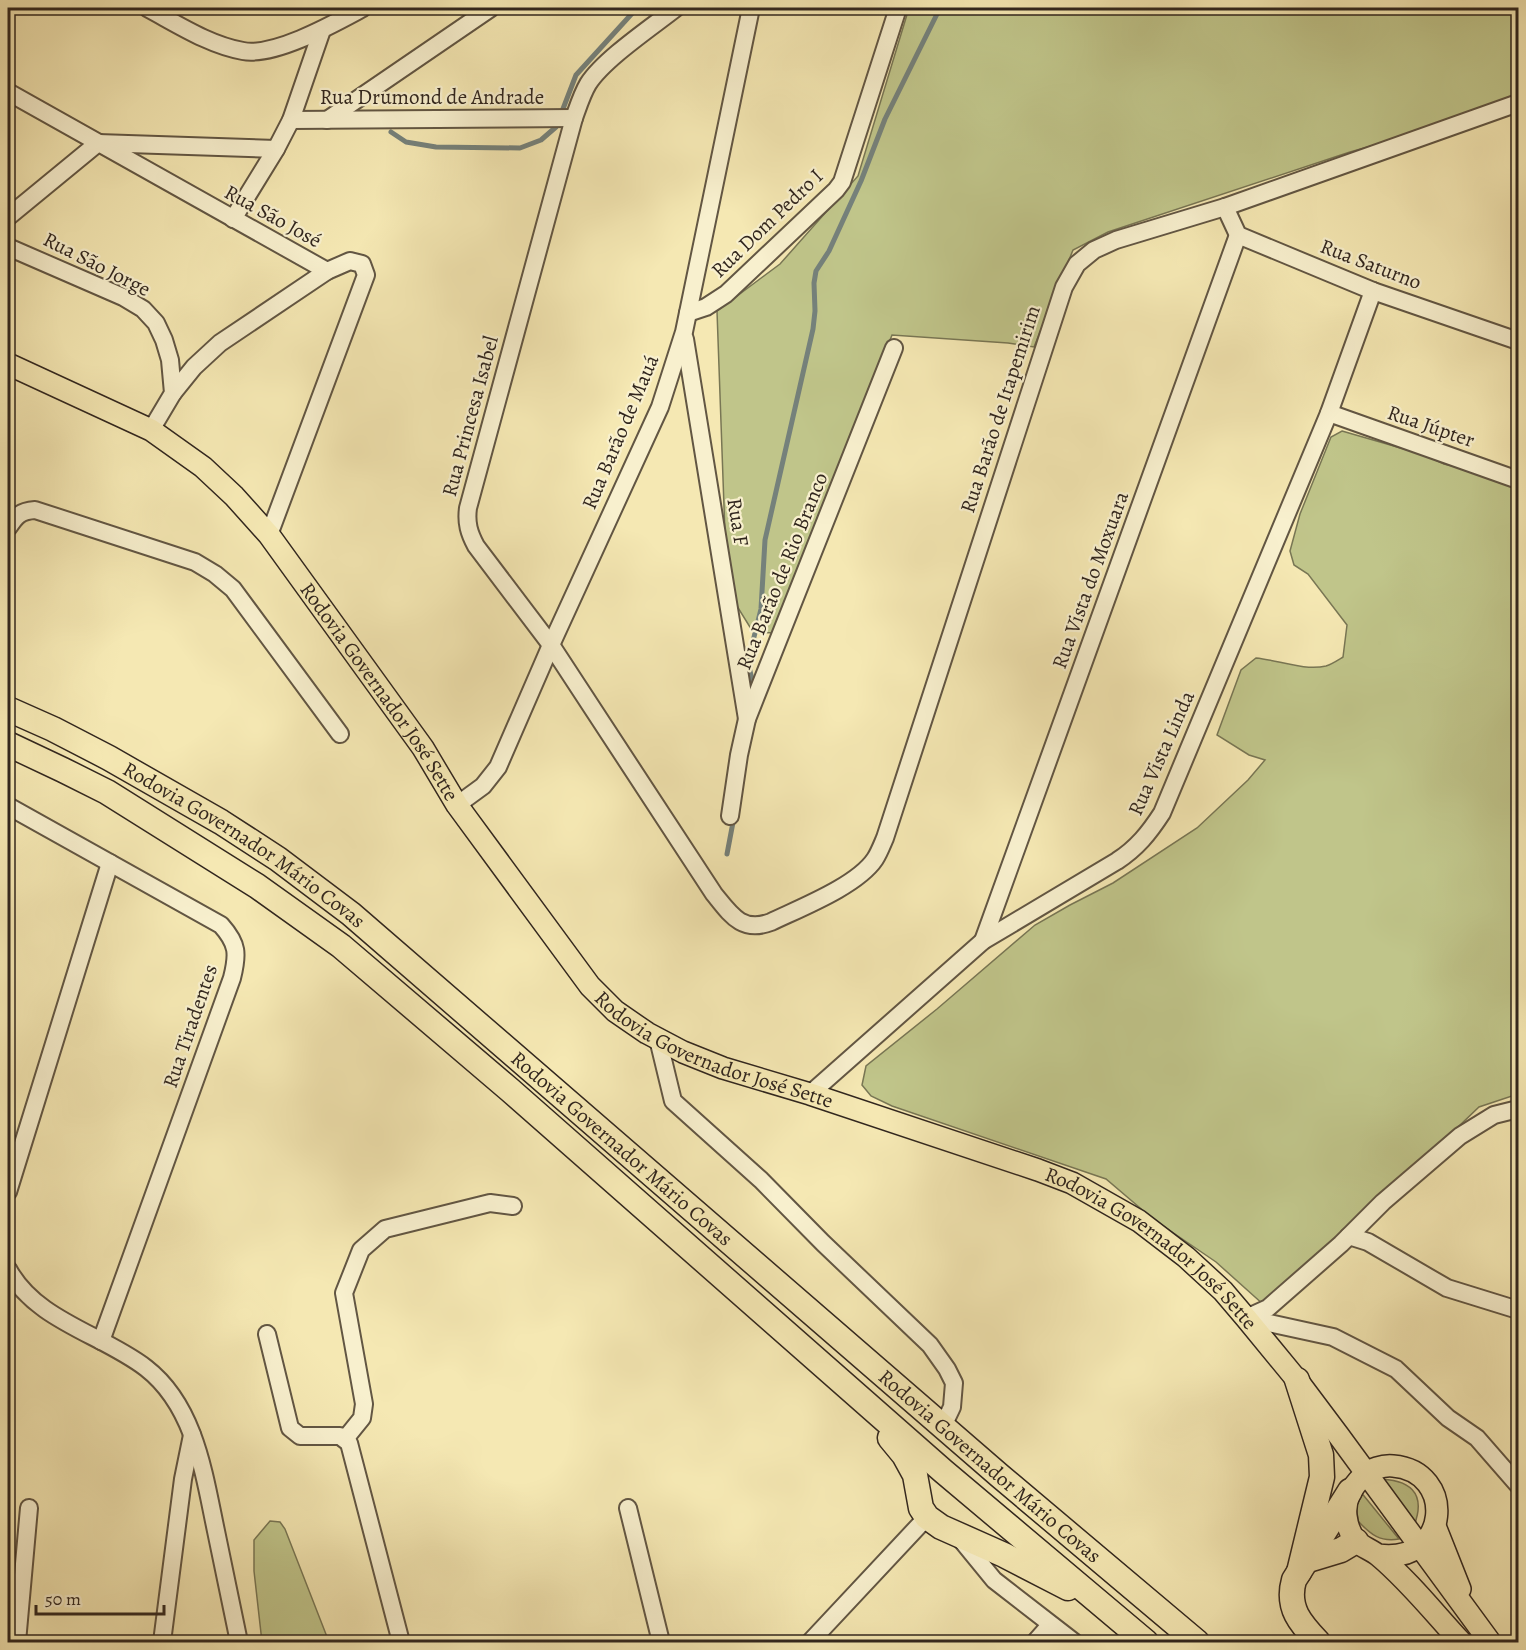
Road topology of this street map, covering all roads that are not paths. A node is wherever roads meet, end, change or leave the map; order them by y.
1 (147, 8) edge
2 (363, 8) edge
3 (492, 8) edge
4 (676, 8) edge
5 (751, 8) edge
6 (898, 8) edge
7 (322, 30) junction
8 (8, 92) edge
9 (1518, 103) edge
10 (574, 118) junction
11 (291, 120) junction
12 (327, 120) junction
13 (98, 143) junction
14 (276, 149) junction
15 (1225, 207) junction
16 (8, 217) edge
17 (233, 219) junction
18 (1238, 235) junction
19 (8, 247) edge
20 (327, 271) junction
21 (1373, 291) junction
22 (688, 313) junction
23 (684, 332) junction
24 (1518, 341) edge
25 (894, 348) dead end
26 (8, 364) edge
27 (173, 393) junction
28 (1329, 413) junction
29 (151, 430) junction
30 (1518, 480) edge
31 (8, 528) edge
32 (269, 535) junction
33 (551, 645) junction
34 (8, 709) edge
35 (747, 719) junction
36 (340, 734) dead end
37 (8, 744) edge
38 (8, 756) edge
39 (36, 757) junction
40 (458, 805) junction
41 (8, 806) edge
42 (730, 816) dead end
43 (110, 864) junction
44 (730, 915) joint
45 (983, 941) junction
46 (658, 1039) junction
47 (810, 1094) junction
48 (1518, 1108) edge
49 (8, 1192) edge
50 (513, 1206) dead end
51 (1349, 1236) junction
52 (8, 1269) edge
53 (1518, 1310) edge
54 (1246, 1318) junction
55 (267, 1334) dead end
56 (101, 1341) junction
57 (839, 1380) junction
58 (1297, 1380) junction
59 (943, 1426) junction
60 (192, 1435) junction
61 (345, 1438) junction
62 (943, 1471) junction
63 (1000, 1476) junction
64 (1366, 1476) junction
65 (1518, 1485) edge
66 (920, 1494) junction
67 (29, 1508) dead end
68 (628, 1508) dead end
69 (927, 1517) junction
70 (1435, 1527) junction
71 (956, 1534) junction
72 (1356, 1541) junction
73 (1419, 1548) junction
74 (1004, 1555) junction
75 (1378, 1556) junction
76 (1304, 1566) junction
77 (994, 1580) junction
78 (1116, 1617) junction
79 (1473, 1620) junction
80 (1050, 1625) junction
81 (17, 1642) edge
82 (162, 1642) edge
83 (239, 1642) edge
84 (401, 1642) edge
85 (661, 1642) edge
86 (810, 1642) edge
87 (1035, 1642) edge
88 (1074, 1642) edge
89 (1146, 1642) edge
90 (1197, 1642) edge
91 (1318, 1642) edge
92 (1461, 1642) edge
93 (1490, 1642) edge

1 - 7 street
2 - 7 street
3 - 12 street
4 - 10 street, Rua Princesa Isabel
5 - 22 street, Rua Barão de Mauá
6 - 22 street, Rua Dom Pedro I
7 - 11 street
8 - 13 street, Rua São José
9 - 15 street, Rua Barão de Itapemirim
10 - 12 street, Rua Drumond de Andrade
10 - 33 street, Rua Princesa Isabel
11 - 12 street, Rua Drumond de Andrade
11 - 14 street
13 - 14 street
13 - 16 street
13 - 17 street, Rua São José
14 - 17 street
15 - 18 street
15 - 44 street, Rua Barão de Itapemirim
17 - 20 street, Rua São José
18 - 21 street, Rua Saturno
18 - 45 street, Rua Vista do Moxuara
19 - 27 street, Rua São Jorge
20 - 27 street
20 - 32 street, Rua São José
21 - 24 street, Rua Saturno
21 - 28 street, Rua Vista Linda
22 - 23 street, Rua Barão de Mauá
23 - 33 street, Rua Barão de Mauá
23 - 35 street, Rua F
25 - 35 street, Rua Barão de Rio Branco
26 - 29 main road, Rodovia Governador José Sette
27 - 29 street
28 - 30 street, Rua Júpter
28 - 45 street, Rua Vista Linda
29 - 32 main road, Rodovia Governador José Sette
31 - 36 street
32 - 40 main road, Rodovia Governador José Sette
33 - 40 street, Rua Barão de Mauá
33 - 44 street, Rua Princesa Isabel
34 - 59 highway, Rodovia Governador Mário Covas
35 - 42 street, Rua Barão de Rio Branco
37 - 39 highway, Rodovia Governador Mário Covas
38 - 39 street
39 - 57 highway, Rodovia Governador Mário Covas
40 - 46 main road, Rodovia Governador José Sette
41 - 43 street, Rua Tiradentes
43 - 49 street
43 - 56 street, Rua Tiradentes
45 - 47 street, Rua Vista Linda
46 - 47 main road, Rodovia Governador José Sette
46 - 59 street
47 - 54 main road, Rodovia Governador José Sette
48 - 51 street
50 - 61 street
51 - 53 street
51 - 54 street
52 - 56 street
54 - 58 main road, Rodovia Governador José Sette
54 - 65 street
55 - 61 street
56 - 60 street
57 - 62 highway, Rodovia Governador Mário Covas
57 - 66 highway
58 - 64 main road, Rodovia Governador José Sette
58 - 76 highway
59 - 63 highway, Rodovia Governador Mário Covas
60 - 82 street
60 - 83 street
61 - 84 street
62 - 63 highway
62 - 66 highway
62 - 78 highway, Rodovia Governador Mário Covas
63 - 90 highway, Rodovia Governador Mário Covas
64 - 70 main road
64 - 72 main road
64 - 73 main road
64 - 76 highway
66 - 69 highway
67 - 81 street
68 - 85 street
69 - 71 highway
69 - 86 street
70 - 73 main road
70 - 79 main road
71 - 74 highway
71 - 77 street
72 - 75 main road
72 - 76 highway
73 - 75 main road
73 - 79 main road
74 - 77 street
74 - 78 highway
75 - 92 main road
76 - 91 highway
77 - 80 street
78 - 89 highway, Rodovia Governador Mário Covas
79 - 93 main road
80 - 87 street
80 - 88 street

